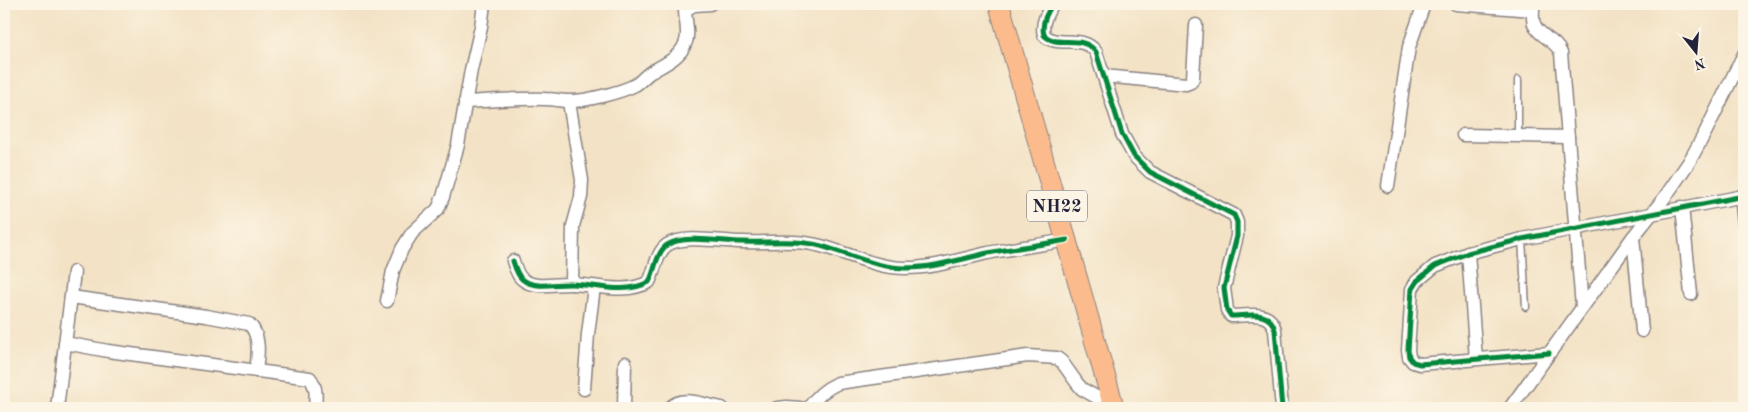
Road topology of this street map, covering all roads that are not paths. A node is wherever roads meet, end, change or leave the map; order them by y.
1 (484, 4) edge
2 (710, 4) edge
3 (999, 4) edge
4 (1053, 4) edge
5 (1424, 4) edge
6 (1456, 4) edge
7 (1533, 7) edge
8 (1196, 25) dead end
9 (1744, 54) edge
10 (1104, 76) junction
11 (1518, 80) dead end
12 (465, 102) junction
13 (569, 102) junction
14 (1462, 135) dead end
15 (1518, 136) junction
16 (1568, 137) junction
17 (1388, 186) dead end
18 (1743, 196) edge
19 (1682, 208) junction
20 (1652, 213) junction
21 (1744, 224) edge
22 (1576, 228) junction
23 (1633, 237) junction
24 (1522, 239) junction
25 (1067, 240) junction
26 (1468, 253) junction
27 (513, 261) dead end
28 (74, 272) dead end
29 (572, 284) junction
30 (594, 287) junction
31 (1691, 294) dead end
32 (71, 297) junction
33 (387, 301) dead end
34 (1526, 307) dead end
35 (1582, 307) junction
36 (1642, 331) dead end
37 (65, 343) junction
38 (1549, 353) junction
39 (1476, 359) junction
40 (625, 363) dead end
41 (256, 371) junction
42 (584, 389) dead end
43 (705, 406) edge
44 (1114, 407) edge
45 (57, 408) edge
46 (315, 408) edge
47 (624, 408) edge
48 (670, 408) edge
49 (722, 408) edge
50 (777, 408) edge
51 (800, 408) edge
52 (809, 408) edge
53 (1282, 408) edge
54 (1510, 408) edge

1 - 12 street
2 - 13 street
3 - 25 main road, NH22
4 - 10 street
5 - 17 street
6 - 7 street
7 - 16 street
8 - 10 street
9 - 20 street
10 - 53 street
11 - 15 lane
12 - 13 street
12 - 33 street
13 - 29 street
14 - 15 street
15 - 16 street
16 - 22 street
18 - 19 street
18 - 21 street
19 - 20 street
19 - 31 street
20 - 22 street
20 - 23 street
22 - 24 street
22 - 35 street
23 - 35 street
23 - 36 street
24 - 26 street
24 - 34 lane
25 - 30 street
25 - 44 main road, NH22
26 - 39 street
26 - 39 street
27 - 29 street
28 - 32 street
29 - 30 street
30 - 42 street
32 - 37 street
32 - 41 street
35 - 38 street
37 - 41 street
37 - 45 street
38 - 39 street
38 - 54 street
40 - 47 street
41 - 46 street
43 - 48 street
43 - 49 street
44 - 52 street
50 - 51 street

